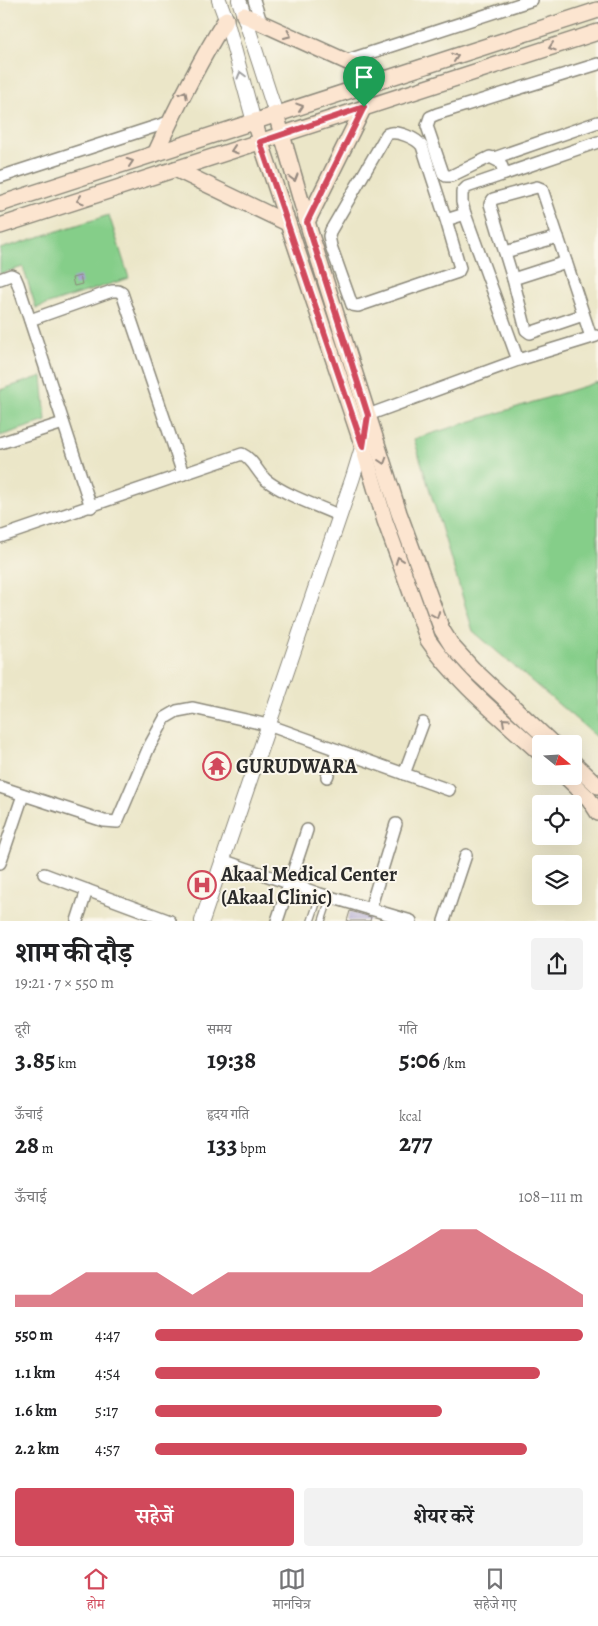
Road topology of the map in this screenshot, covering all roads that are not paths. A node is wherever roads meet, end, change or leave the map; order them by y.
1 (219, 0) edge
2 (239, 0) edge
3 (254, 0) edge
4 (532, 0) edge
5 (598, 10) edge
6 (244, 15) junction
7 (226, 19) junction
8 (261, 22) junction
9 (598, 32) edge
10 (346, 61) junction
11 (598, 64) edge
12 (385, 79) junction
13 (364, 107) junction
14 (276, 114) junction
15 (169, 122) junction
16 (254, 122) junction
17 (598, 122) edge
18 (282, 134) junction
19 (260, 142) junction
20 (598, 142) edge
21 (155, 154) junction
22 (494, 158) junction
23 (175, 169) junction
24 (505, 174) junction
25 (0, 177) edge
26 (0, 204) edge
27 (465, 214) junction
28 (446, 220) junction
29 (307, 222) junction
30 (287, 223) junction
31 (0, 226) edge
32 (558, 237) junction
33 (505, 252) junction
34 (566, 262) junction
35 (0, 279) edge
36 (513, 279) junction
37 (584, 315) junction
38 (30, 320) junction
39 (594, 336) edge
40 (518, 360) junction
41 (368, 415) junction
42 (63, 423) junction
43 (0, 444) edge
44 (363, 447) junction
45 (183, 474) junction
46 (91, 507) junction
47 (340, 516) junction
48 (0, 537) edge
49 (422, 722) dead end
50 (268, 725) junction
51 (543, 735) edge
52 (532, 746) edge
53 (338, 750) junction
54 (582, 771) edge
55 (404, 774) junction
56 (327, 777) dead end
57 (575, 785) edge
58 (598, 786) edge
59 (0, 788) edge
60 (449, 790) dead end
61 (23, 795) junction
62 (598, 813) edge
63 (396, 824) dead end
64 (307, 830) dead end
65 (466, 855) dead end
66 (222, 860) junction
67 (0, 863) edge
68 (44, 874) dead end
69 (290, 883) junction
70 (87, 890) junction
71 (325, 896) junction
72 (370, 909) junction
73 (143, 917) edge
74 (77, 921) edge
75 (170, 921) edge
76 (202, 921) edge
77 (277, 921) edge
78 (311, 921) edge
79 (322, 921) edge
80 (410, 921) edge
81 (444, 921) edge

1 - 7 street
2 - 6 street
3 - 8 street
4 - 10 street
12 -> 5 main road
6 - 8 main road
6 - 14 street
15 -> 7 main road
16 -> 7 street
8 -> 10 main road
9 -> 13 main road
10 - 12 main road
11 - 22 street
14 -> 12 main road
13 - 18 main road
13 - 29 main road
14 - 16 main road
14 - 18 main road
15 - 21 main road
15 - 25 street
16 - 19 main road
16 - 21 main road
17 - 22 street
18 - 19 main road
18 -> 29 main road
19 -> 23 main road
19 - 30 main road
20 - 24 street
26 -> 21 main road
22 - 24 street
23 - 30 main road
23 -> 31 main road
24 - 27 street
27 - 28 street
27 - 40 street
28 - 28 street
29 - 41 main road
30 - 44 main road
32 - 33 street
32 - 33 street
32 - 34 street
33 - 36 street
34 - 36 street
34 - 37 street
35 - 38 street
36 - 37 street
37 - 39 street
38 - 42 street
38 - 45 street
39 - 40 street
40 - 41 street
41 - 44 street
41 -> 51 main road
42 - 43 street
42 - 46 street
44 - 47 street
52 -> 44 main road
45 - 46 street
45 - 47 street
46 - 48 street
47 - 50 street
49 - 55 street
50 - 53 street
50 - 61 street
50 - 66 street
53 - 55 street
53 - 56 street
54 - 58 main road
55 - 60 street
57 - 62 main road
59 - 61 street
61 - 67 street
63 - 72 street
64 - 69 street
65 - 81 street
66 - 69 street
66 - 76 street
68 - 70 street
69 - 71 street
69 - 77 street
70 - 73 street
70 - 74 street
71 - 72 street
71 - 78 lane
71 - 79 lane
72 - 80 street
73 - 75 street

